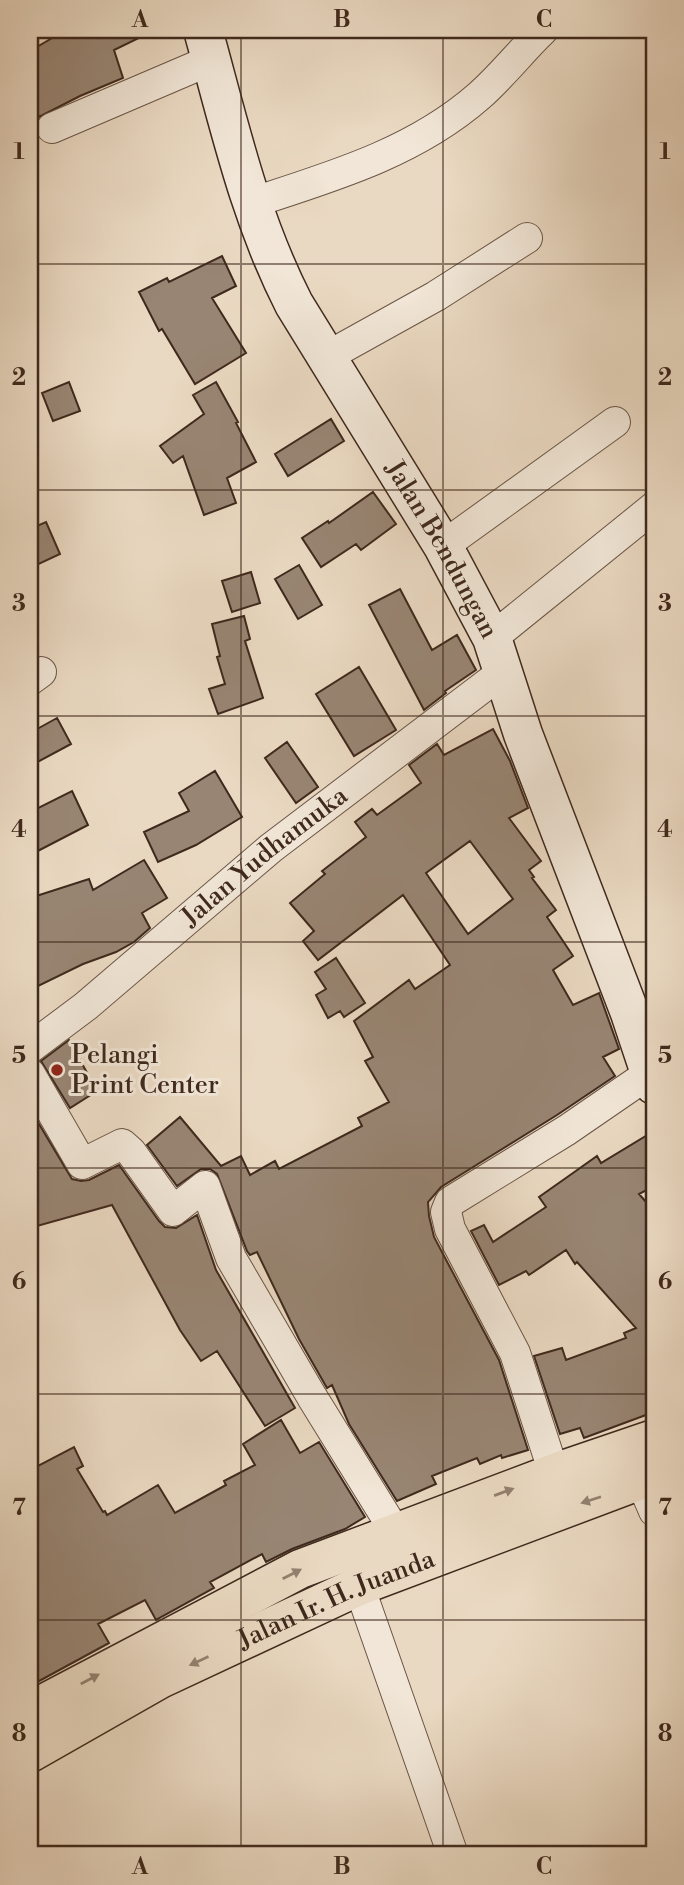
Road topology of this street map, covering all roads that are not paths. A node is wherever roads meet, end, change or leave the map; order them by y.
1 (542, 30) edge
2 (207, 45) edge
3 (52, 128) dead end
4 (251, 202) junction
5 (527, 238) dead end
6 (328, 356) junction
7 (615, 422) dead end
8 (654, 507) edge
9 (443, 546) junction
10 (498, 655) junction
11 (30, 1048) edge
12 (30, 1074) edge
13 (652, 1079) edge
14 (646, 1471) edge
15 (554, 1474) junction
16 (396, 1532) junction
17 (359, 1586) junction
18 (30, 1711) edge
19 (30, 1753) edge
20 (453, 1855) edge

1 - 4 street
2 - 3 street
2 - 4 street, Jalan Bendungan
4 - 6 street, Jalan Bendungan
5 - 6 street
6 - 9 street, Jalan Bendungan
7 - 9 street
8 - 10 street, Jalan Yudhamuka
9 - 10 street, Jalan Bendungan
10 - 11 street, Jalan Yudhamuka
10 - 13 street, Jalan Bendungan
12 - 16 street
13 - 15 street
14 - 15 highway, Jalan Ir. H. Juanda
14 -> 17 highway, Jalan Ir. H. Juanda
16 -> 15 highway, Jalan Ir. H. Juanda
18 -> 16 highway, Jalan Ir. H. Juanda
17 -> 19 highway, Jalan Ir. H. Juanda
17 - 20 street

